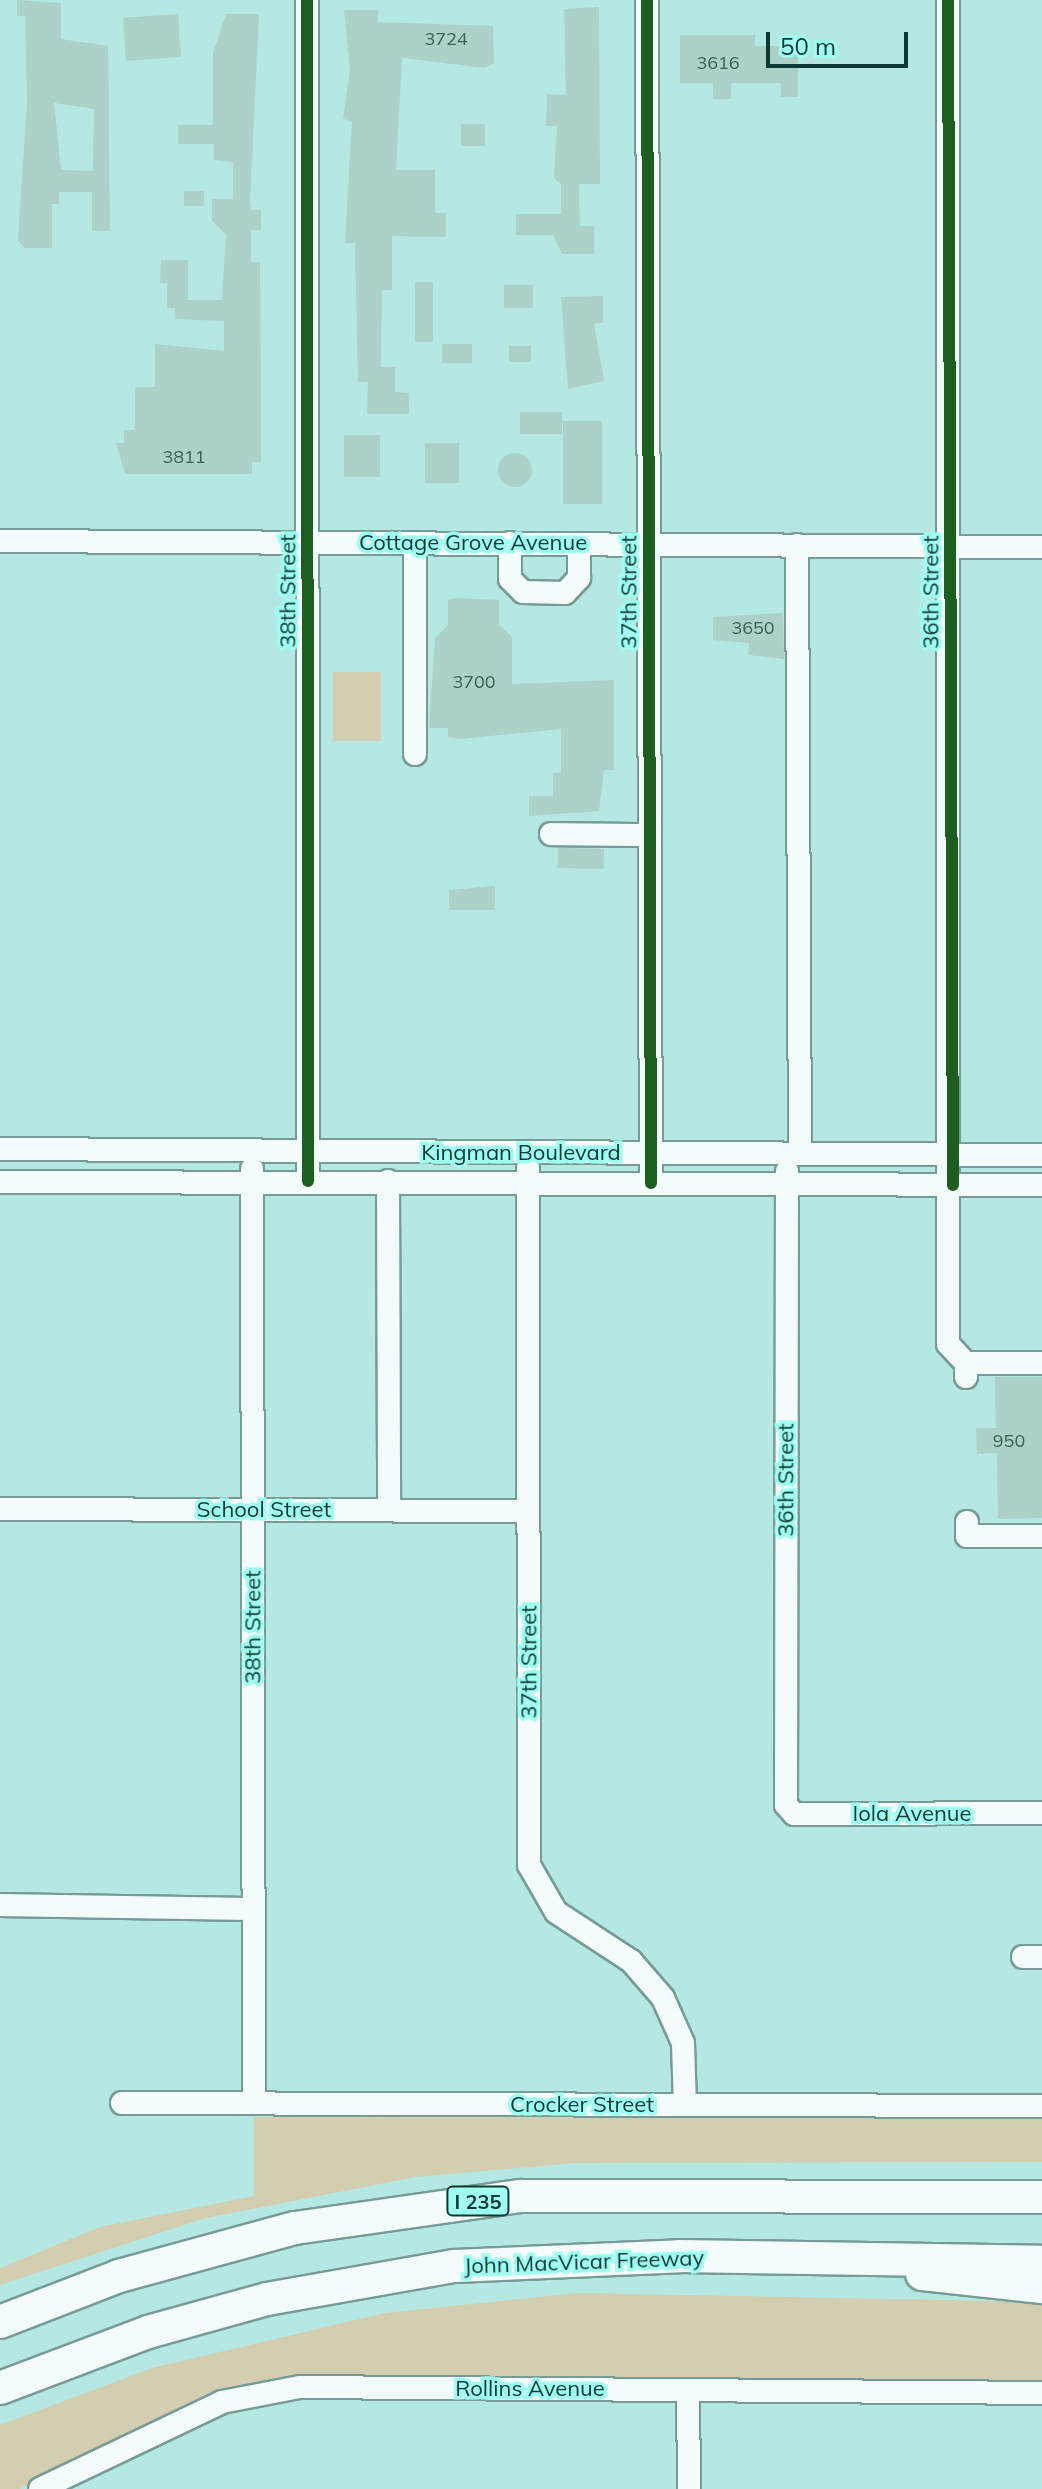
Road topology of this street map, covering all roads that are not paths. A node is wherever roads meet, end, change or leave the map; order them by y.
1 (307, 0) edge
2 (647, 0) edge
3 (948, 0) edge
4 (0, 541) edge
5 (308, 542) junction
6 (415, 543) junction
7 (510, 543) junction
8 (579, 544) junction
9 (649, 544) junction
10 (797, 545) junction
11 (951, 546) junction
12 (1042, 547) edge
13 (415, 754) dead end
14 (551, 834) dead end
15 (650, 835) junction
16 (0, 1149) edge
17 (252, 1151) junction
18 (308, 1152) junction
19 (528, 1153) junction
20 (651, 1153) junction
21 (794, 1154) junction
22 (953, 1155) junction
23 (1042, 1155) edge
24 (252, 1181) junction
25 (308, 1181) junction
26 (388, 1181) junction
27 (0, 1182) edge
28 (528, 1182) junction
29 (651, 1183) junction
30 (787, 1184) junction
31 (953, 1185) junction
32 (1042, 1185) edge
33 (1042, 1363) edge
34 (0, 1509) edge
35 (253, 1510) junction
36 (389, 1510) junction
37 (528, 1511) junction
38 (967, 1522) dead end
39 (1042, 1536) edge
40 (786, 1805) joint
41 (1042, 1813) edge
42 (0, 1905) edge
43 (254, 1909) junction
44 (122, 2103) dead end
45 (254, 2103) junction
46 (685, 2105) junction
47 (1042, 2106) edge
48 (1042, 2194) edge
49 (873, 2258) junction
50 (1042, 2262) edge
51 (1042, 2287) edge
52 (0, 2322) edge
53 (0, 2388) edge
54 (688, 2391) junction
55 (1042, 2393) edge
56 (40, 2489) edge
57 (689, 2489) edge

1 - 5 street, 38th Street
2 - 9 street, 37th Street
3 - 11 street, 36th Street
4 - 5 street, Cottage Grove Avenue
5 - 6 street, Cottage Grove Avenue
5 - 18 street, 38th Street
6 - 7 street, Cottage Grove Avenue
6 - 13 street
7 - 8 street, Cottage Grove Avenue
7 - 8 street
8 - 9 street, Cottage Grove Avenue
9 - 10 street, Cottage Grove Avenue
9 - 15 street, 37th Street
10 - 11 street, Cottage Grove Avenue
10 - 21 street, 36th Street
11 - 12 street, Cottage Grove Avenue
11 - 22 street, 36th Street
14 - 15 street
15 - 20 street, 37th Street
16 - 17 street, Kingman Boulevard
17 - 18 street, Kingman Boulevard
17 - 24 street, 38th Street
18 - 19 street, Kingman Boulevard
18 - 25 street, 38th Street
19 - 20 street, Kingman Boulevard
19 - 28 street, 37th Street
20 - 21 street, Kingman Boulevard
20 - 29 street, 37th Street
21 - 22 street, Kingman Boulevard
21 - 30 street, 36th Street
22 - 23 street, Kingman Boulevard
22 - 31 street, 36th Street
24 - 25 street, Kingman Boulevard
24 - 27 street, Kingman Boulevard
24 - 35 street, 38th Street
25 - 26 street, Kingman Boulevard
26 - 28 street, Kingman Boulevard
26 - 36 street
28 - 29 street, Kingman Boulevard
28 - 37 street, 37th Street
29 - 30 street, Kingman Boulevard
30 - 31 street, Kingman Boulevard
30 - 40 street, 36th Street
31 - 32 street, Kingman Boulevard
31 - 33 street, 36th Street
34 - 35 street, School Street
35 - 36 street, School Street
35 - 43 street, 38th Street
36 - 37 street, School Street
37 - 46 street, 37th Street
38 - 39 street
40 - 41 street, Iola Avenue
42 - 43 street
43 - 45 street, 38th Street
44 - 45 street, Crocker Street
45 - 46 street, Crocker Street
46 - 47 street, Crocker Street
48 - 52 highway, I 235
49 - 50 highway, John MacVicar Freeway
49 - 51 highway
49 - 53 highway, John MacVicar Freeway
54 - 55 street, Rollins Avenue
54 - 56 street, Rollins Avenue
54 - 57 street

